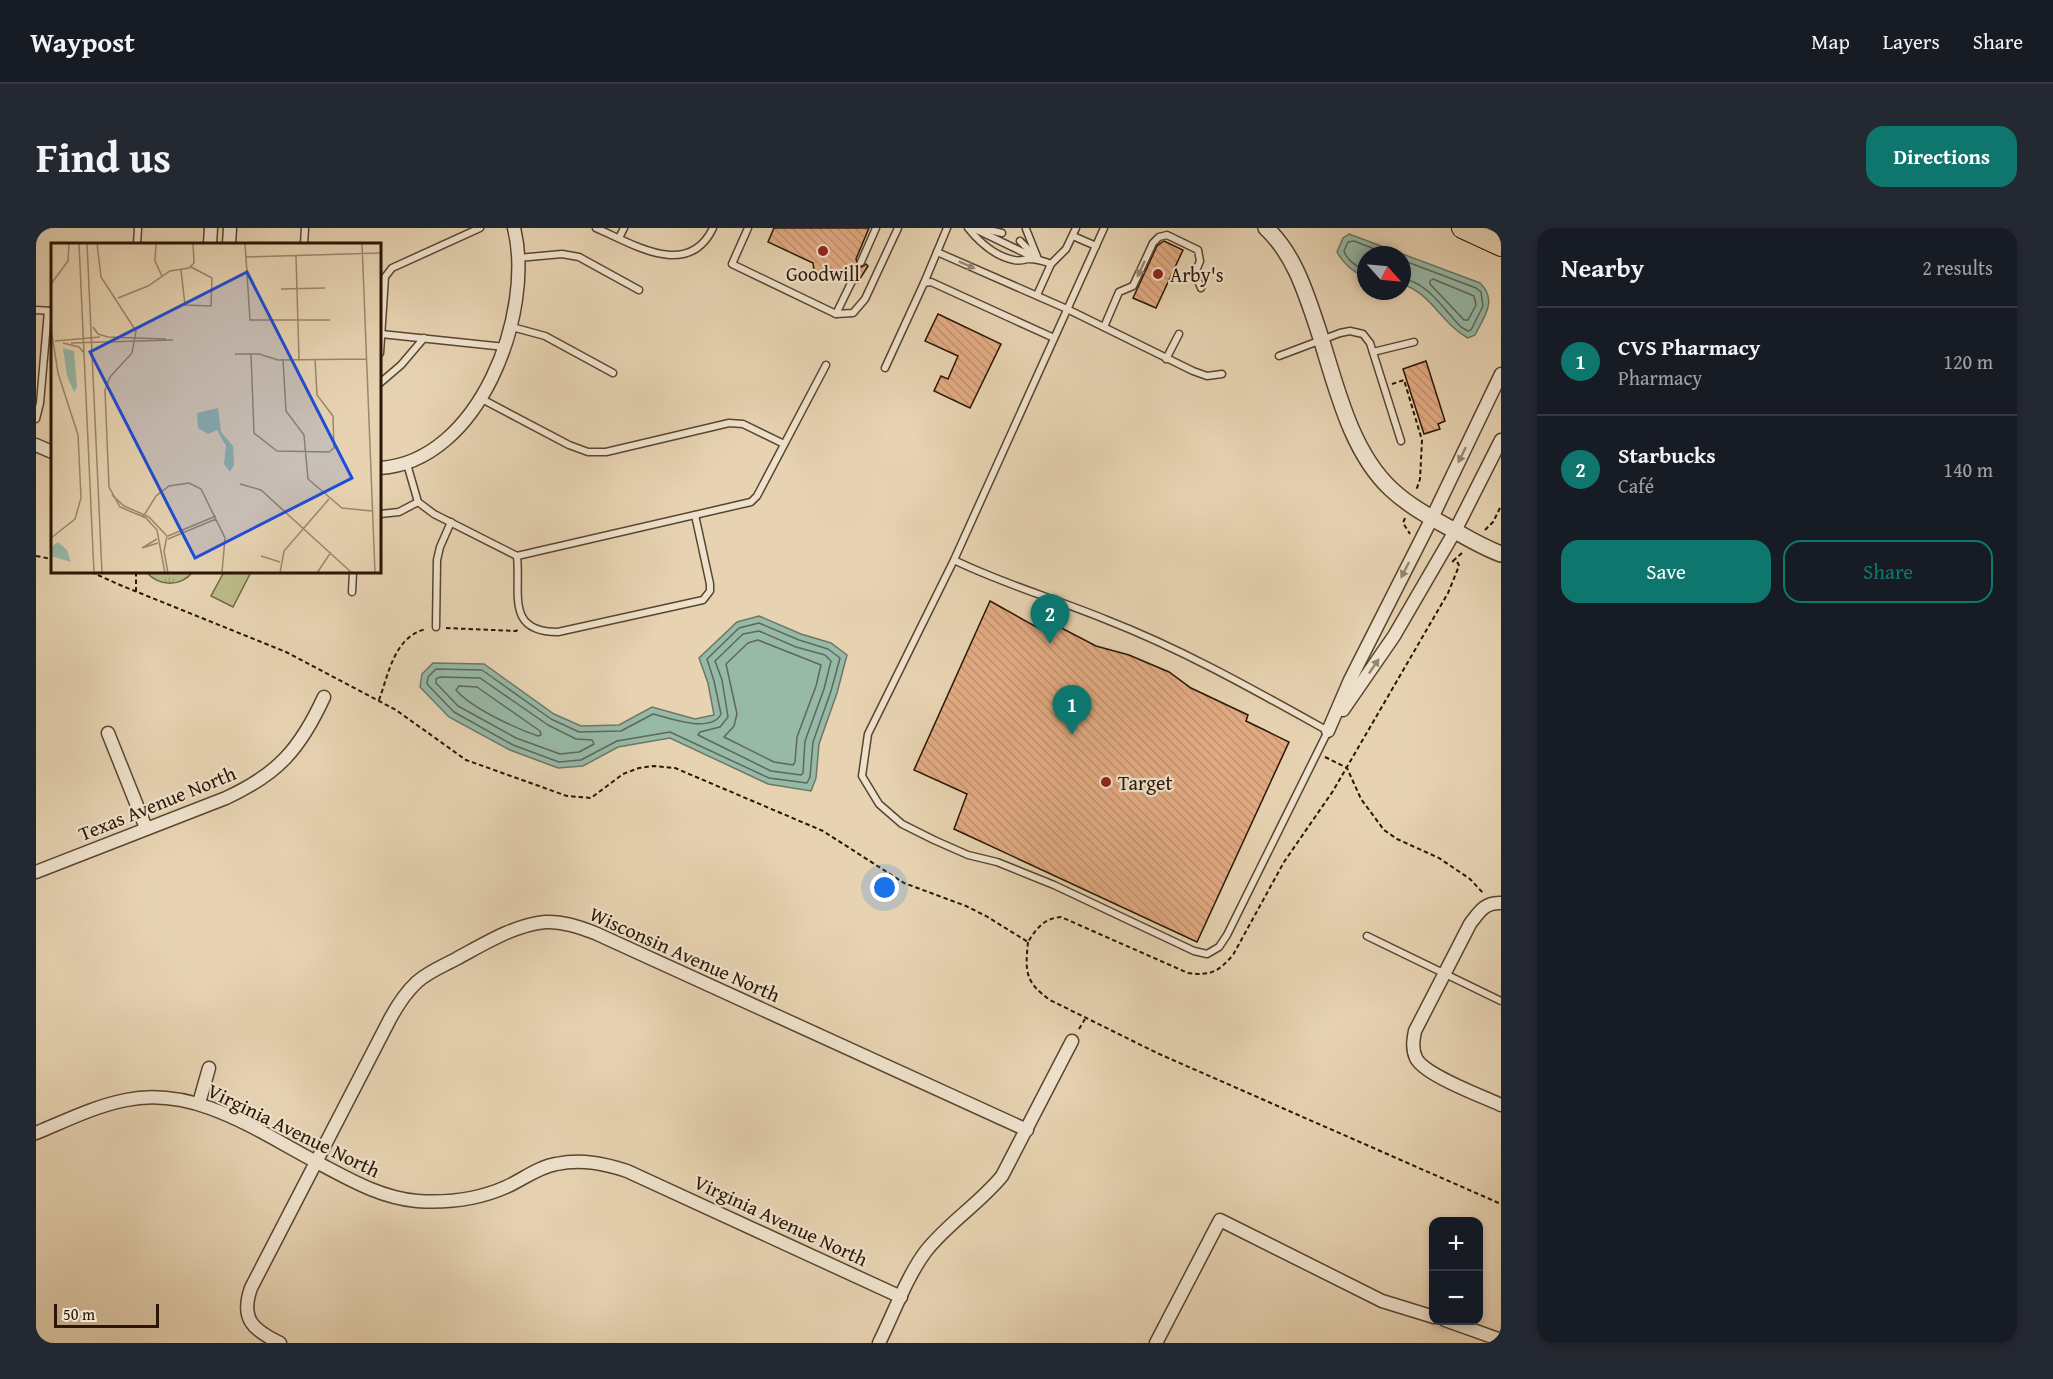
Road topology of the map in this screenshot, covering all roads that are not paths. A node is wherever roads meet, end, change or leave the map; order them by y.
1 (138, 228) edge
2 (211, 228) edge
3 (230, 228) edge
4 (305, 228) edge
5 (480, 228) edge
6 (514, 228) edge
7 (596, 228) edge
8 (624, 228) edge
9 (712, 228) edge
10 (748, 228) edge
11 (876, 228) edge
12 (898, 228) edge
13 (947, 228) edge
14 (970, 228) edge
15 (981, 228) edge
16 (1076, 228) edge
17 (1104, 228) edge
18 (1266, 228) edge
19 (1462, 228) edge
20 (1002, 233) dead end
21 (1023, 235) edge
22 (1073, 236) junction
23 (619, 238) junction
24 (137, 243) edge
25 (210, 243) edge
26 (229, 243) edge
27 (304, 243) edge
28 (1096, 246) junction
29 (1501, 246) edge
30 (937, 252) junction
31 (518, 258) junction
32 (1038, 260) junction
33 (861, 262) dead end
34 (1051, 264) junction
35 (852, 279) dead end
36 (924, 283) junction
37 (1201, 288) dead end
38 (639, 290) dead end
39 (1037, 295) junction
40 (1068, 309) junction
41 (36, 310) edge
42 (50, 311) edge
43 (836, 314) junction
44 (512, 327) junction
45 (1104, 327) junction
46 (381, 334) joint
47 (1179, 334) dead end
48 (424, 338) junction
49 (1054, 338) junction
50 (1322, 340) junction
51 (1414, 342) dead end
52 (505, 347) junction
53 (1372, 352) junction
54 (1279, 356) dead end
55 (1166, 359) junction
56 (826, 365) dead end
57 (885, 368) dead end
58 (613, 373) dead end
59 (1222, 374) dead end
60 (1501, 374) edge
61 (381, 382) edge
62 (480, 398) junction
63 (36, 418) edge
64 (1501, 440) edge
65 (1401, 441) dead end
66 (784, 444) junction
67 (36, 445) edge
68 (51, 452) edge
69 (407, 464) junction
70 (381, 468) edge
71 (418, 502) junction
72 (381, 514) edge
73 (695, 515) junction
74 (1431, 518) junction
75 (451, 522) junction
76 (1455, 531) junction
77 (1501, 554) edge
78 (517, 556) junction
79 (954, 560) junction
80 (353, 573) edge
81 (352, 592) dead end
82 (436, 627) road end
83 (324, 697) dead end
84 (1328, 731) junction
85 (108, 733) dead end
86 (146, 828) junction
87 (36, 872) edge
88 (1497, 903) edge
89 (1368, 936) dead end
90 (1445, 974) junction
91 (1501, 1001) edge
92 (1072, 1041) dead end
93 (209, 1068) dead end
94 (199, 1103) junction
95 (1501, 1105) edge
96 (1027, 1130) junction
97 (36, 1133) edge
98 (316, 1162) junction
99 (901, 1297) junction
100 (1429, 1315) edge
101 (1459, 1325) edge
102 (1501, 1340) edge
103 (280, 1343) edge
104 (879, 1343) edge
105 (1156, 1343) edge

1 - 24 lane
2 - 25 street
3 - 26 street
4 - 27 lane
5 - 46 lane
6 - 31 street
7 - 23 lane
8 - 23 lane
9 - 23 lane
10 - 43 lane
11 - 33 lane
12 - 43 lane
13 - 30 lane
14 - 32 lane
14 - 32 lane
15 - 20 lane
16 - 22 lane
17 - 28 lane
18 - 50 street
19 - 29 highway
21 - 32 lane
22 - 28 lane
22 - 34 lane
28 - 40 lane
30 - 36 lane
30 -> 39 lane
31 - 38 lane
31 - 44 street
32 - 34 lane
34 - 39 lane
35 - 43 lane
36 - 49 lane
36 - 57 lane
37 -> 45 lane
39 - 40 lane
40 - 45 lane
40 - 49 lane
41 - 42 lane
42 - 63 lane
44 - 52 street
44 - 58 lane
45 - 55 lane
46 - 48 lane
47 - 55 lane
48 - 52 lane
48 - 61 lane
49 - 79 lane
50 - 53 lane
50 - 54 lane
50 - 74 street
51 - 53 lane
52 - 62 street
53 - 65 lane
55 - 59 lane
56 - 66 lane
60 -> 74 street
62 - 66 lane
62 - 69 street
64 - 76 street
66 - 73 lane
67 - 68 street
69 - 70 street
69 - 71 lane
71 - 72 lane
71 - 75 lane
73 - 78 lane
73 - 78 lane
74 - 76 street
74 -> 84 street
75 - 78 lane
75 - 82 lane
76 - 77 street
84 -> 76 street
79 - 84 lane
79 - 84 lane
80 - 81 lane
83 - 86 street, Texas Avenue North
85 - 86 street
86 - 87 street, Texas Avenue North
88 - 90 street
89 - 90 lane
90 - 91 lane
90 - 95 street
92 - 96 street
93 - 94 street
94 - 97 street, Virginia Avenue North
94 - 98 street, Virginia Avenue North
96 - 98 street, Wisconsin Avenue North
96 - 99 street
98 - 99 street, Virginia Avenue North
98 - 103 street, Wisconsin Avenue North
99 - 104 street
100 - 105 street
101 - 102 street

